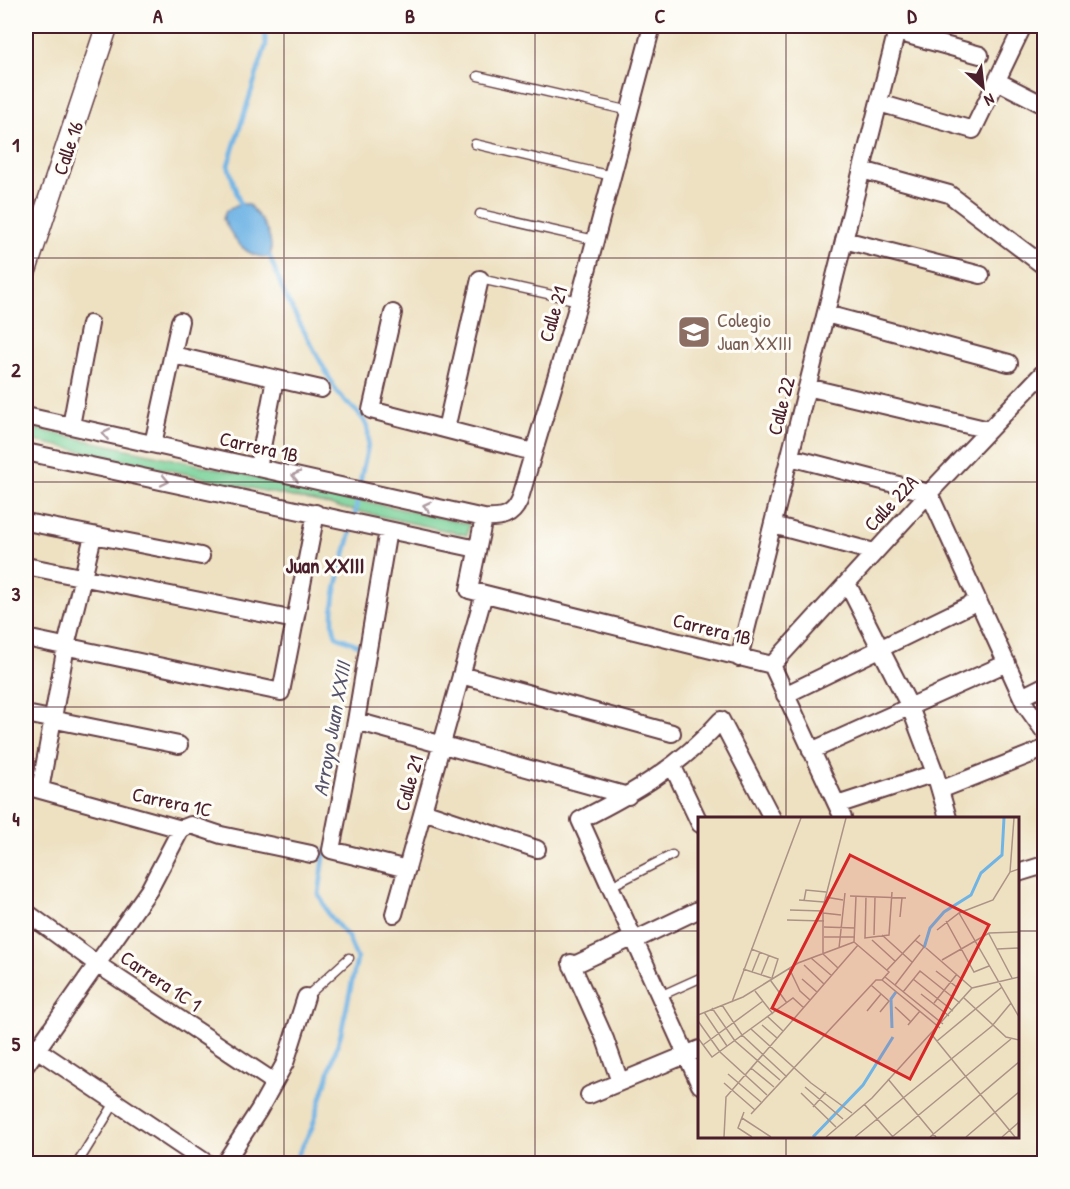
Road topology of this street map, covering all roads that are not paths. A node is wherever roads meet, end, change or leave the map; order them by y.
1 (107, 26) edge
2 (652, 26) edge
3 (1023, 26) edge
4 (898, 29) edge
5 (980, 55) dead end
6 (478, 76) dead end
7 (997, 81) junction
8 (879, 103) junction
9 (1044, 105) edge
10 (630, 111) junction
11 (475, 144) dead end
12 (862, 170) junction
13 (612, 176) junction
14 (480, 214) dead end
15 (595, 240) junction
16 (844, 240) junction
17 (1044, 266) edge
18 (26, 269) edge
19 (981, 275) dead end
20 (480, 279) joint
21 (579, 301) junction
22 (393, 313) dead end
23 (826, 314) junction
24 (180, 321) dead end
25 (90, 324) dead end
26 (173, 355) junction
27 (1009, 363) dead end
28 (1044, 372) edge
29 (275, 379) junction
30 (807, 387) junction
31 (321, 389) dead end
32 (26, 416) edge
33 (71, 426) junction
34 (446, 429) junction
35 (989, 430) junction
36 (153, 444) junction
37 (26, 452) edge
38 (533, 452) junction
39 (790, 457) junction
40 (258, 468) junction
41 (928, 493) junction
42 (316, 513) junction
43 (484, 518) junction
44 (26, 522) edge
45 (773, 525) junction
46 (388, 530) junction
47 (93, 536) junction
48 (477, 549) junction
49 (874, 552) junction
50 (201, 556) dead end
51 (26, 566) edge
52 (83, 580) junction
53 (847, 583) junction
54 (476, 592) junction
55 (978, 601) junction
56 (295, 620) junction
57 (26, 638) edge
58 (66, 646) junction
59 (880, 648) junction
60 (739, 658) junction
61 (1007, 663) junction
62 (772, 665) junction
63 (461, 675) junction
64 (1044, 686) edge
65 (785, 695) junction
66 (1022, 697) junction
67 (910, 707) junction
68 (26, 714) edge
69 (54, 719) junction
70 (356, 721) junction
71 (1044, 731) edge
72 (672, 733) dead end
73 (179, 745) dead end
74 (442, 745) junction
75 (1044, 749) edge
76 (811, 751) junction
77 (673, 767) junction
78 (935, 773) junction
79 (33, 788) edge
80 (940, 790) junction
81 (628, 796) junction
82 (423, 811) junction
83 (840, 812) edge
84 (771, 817) edge
85 (947, 817) edge
86 (698, 822) edge
87 (181, 829) junction
88 (537, 849) dead end
89 (311, 854) dead end
90 (672, 855) dead end
91 (1044, 865) edge
92 (407, 869) junction
93 (1019, 872) edge
94 (611, 886) junction
95 (698, 909) edge
96 (26, 912) edge
97 (394, 914) dead end
98 (635, 939) junction
99 (349, 958) dead end
100 (97, 964) junction
101 (698, 978) edge
102 (660, 996) junction
103 (306, 997) joint
104 (31, 1046) edge
105 (693, 1052) edge
106 (26, 1065) edge
107 (698, 1080) edge
108 (274, 1082) junction
109 (620, 1082) junction
110 (589, 1095) dead end
111 (116, 1101) junction
112 (77, 1164) edge
113 (208, 1164) edge
114 (224, 1164) edge

1 - 18 street, Calle 16
2 - 10 street, Calle 21
3 - 7 street
4 - 5 street
4 - 8 street, Calle 22
6 - 10 lane
7 - 8 street
7 - 9 street
8 - 12 street, Calle 22
10 - 13 street, Calle 21
11 - 13 lane
12 - 16 street, Calle 22
12 - 17 street
13 - 15 street, Calle 21
14 - 15 lane
15 - 21 street, Calle 21
16 - 19 street
16 - 23 street, Calle 22
20 - 21 lane
20 - 34 street
21 - 38 street, Calle 21
22 - 34 street
23 - 27 street
23 - 30 street, Calle 22
24 - 26 street
25 - 33 street
26 - 29 street
26 - 36 street
28 - 35 street, Calle 22A
29 - 31 street
29 - 40 street
30 - 35 street
30 - 39 street, Calle 22
32 - 33 street, Carrera 1B
36 -> 33 street, Carrera 1B
34 - 38 street
35 - 41 street, Calle 22A
36 - 40 street, Carrera 1B
37 -> 42 street
38 - 43 street, Calle 21
39 - 41 street
39 - 45 street, Calle 22
43 -> 40 street, Carrera 1B
41 - 49 street, Calle 22A
41 - 55 street
42 - 46 street
42 - 56 street
43 - 48 street, Calle 21
44 - 47 street
45 - 49 street
45 - 60 street, Calle 22
46 - 48 street
46 - 70 street
47 - 50 street
47 - 52 street
48 - 54 street, Calle 21
49 - 53 street, Calle 22A
51 - 52 street
52 - 56 street
52 - 58 street
53 - 59 street
53 - 62 street, Calle 22A
54 - 60 street, Carrera 1B
54 - 63 street, Calle 21
55 - 59 street
55 - 61 street
56 - 58 street
57 - 58 street
58 - 69 street
59 - 65 street
59 - 67 street
60 - 62 street, Carrera 1B
61 - 66 street
61 - 67 street
62 - 65 street
63 - 72 street
63 - 74 street, Calle 21
64 - 66 street
65 - 76 street
66 - 71 street
67 - 76 street
67 - 78 street
68 - 69 street
69 - 73 street
69 - 79 street
70 - 74 street
70 - 92 street
74 - 81 street
74 - 82 street, Calle 21
75 - 80 street
76 - 83 street
77 - 81 street
77 - 84 street
77 - 86 street
78 - 80 street
78 - 83 street
79 - 87 street, Carrera 1C
80 - 85 street
81 - 94 street
82 - 88 street
82 - 92 street, Calle 21
87 - 89 street, Carrera 1C
87 - 100 street
90 - 94 lane
91 - 93 street
92 - 97 street, Calle 21
94 - 98 street
95 - 98 street
96 - 100 street, Carrera 1C 1
98 - 102 street
98 - 109 street
99 - 103 lane
100 - 104 street
100 - 108 street, Carrera 1C 1
101 - 102 lane
102 - 105 street
103 - 108 street
104 - 106 street
104 - 111 street
105 - 107 street
105 - 109 street
108 - 114 street
109 - 110 street
111 - 112 lane
111 - 113 street

